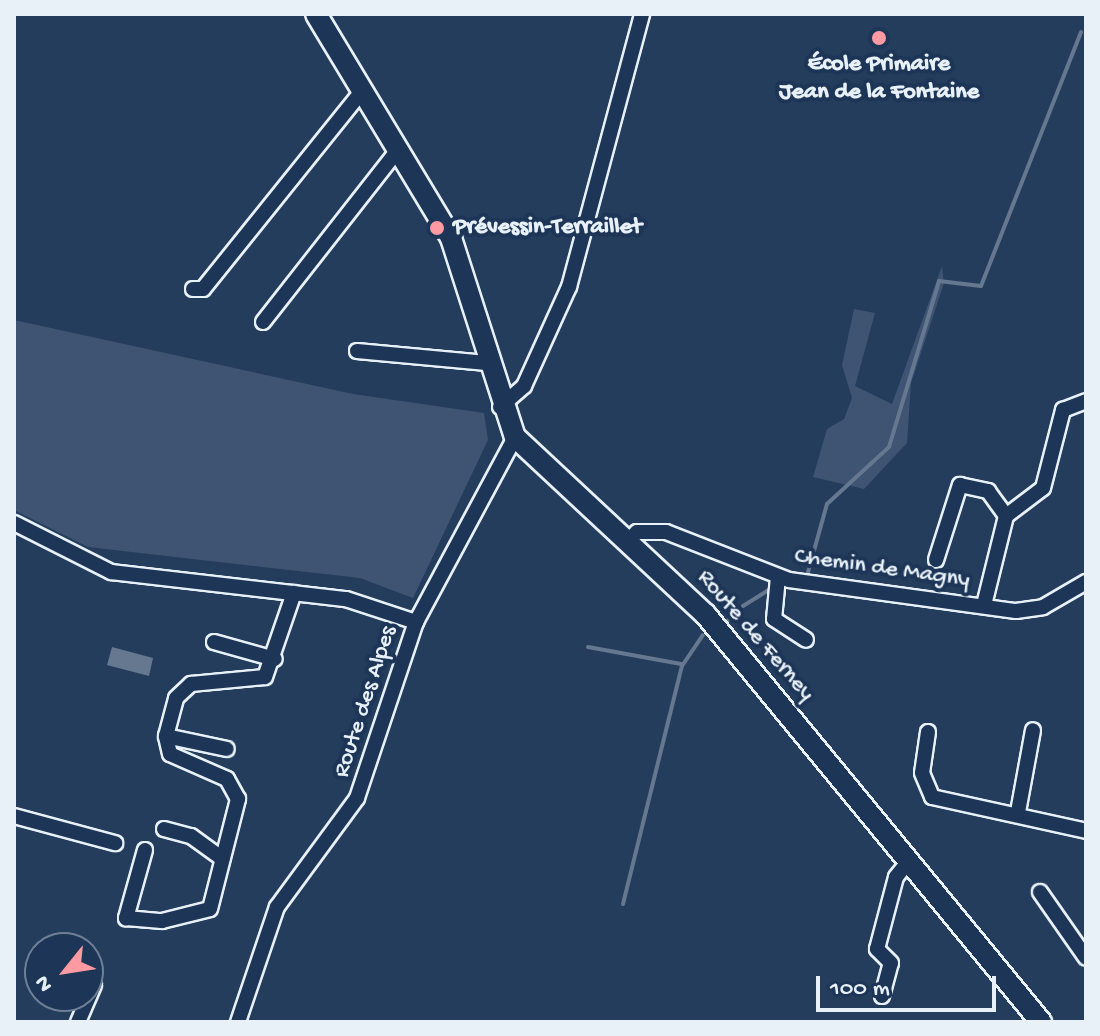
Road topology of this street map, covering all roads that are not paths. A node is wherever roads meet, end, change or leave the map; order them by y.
1 (642, 14) edge
2 (317, 17) edge
3 (359, 95) junction
4 (394, 147) junction
5 (279, 284) dead end
6 (193, 289) dead end
7 (263, 322) dead end
8 (357, 351) dead end
9 (486, 363) junction
10 (1086, 401) edge
11 (500, 407) junction
12 (515, 437) junction
13 (1006, 516) junction
14 (14, 523) edge
15 (630, 539) junction
16 (936, 560) dead end
17 (778, 577) junction
18 (1086, 582) edge
19 (294, 593) junction
20 (984, 605) junction
21 (416, 622) junction
22 (806, 640) dead end
23 (214, 642) dead end
24 (275, 659) junction
25 (1033, 730) dead end
26 (928, 732) dead end
27 (166, 736) junction
28 (227, 749) dead end
29 (1018, 812) junction
30 (14, 816) edge
31 (164, 829) dead end
32 (1086, 831) edge
33 (115, 843) dead end
34 (145, 850) dead end
35 (223, 859) junction
36 (909, 861) junction
37 (1040, 892) dead end
38 (1086, 958) edge
39 (882, 996) dead end
40 (238, 1022) edge
41 (1041, 1022) edge

1 - 11 street
2 - 3 main road, Route de Ferney
3 - 4 main road, Route de Ferney
3 - 6 street
4 - 5 street
4 - 7 street
4 - 9 main road, Route de Ferney
8 - 9 street
9 - 11 main road, Route de Ferney
10 - 13 street
11 - 12 main road, Route de Ferney
12 - 15 main road, Route de Ferney
12 - 21 street, Route des Alpes
13 - 16 street
13 - 20 street
14 - 19 street
15 - 17 street, Chemin de Magny
15 - 36 main road, Route de Ferney
17 - 20 street, Chemin de Magny
17 - 22 street
18 - 20 street, Chemin de Magny
19 - 21 street
19 - 24 street
21 - 40 street, Route des Alpes
23 - 24 street
24 - 27 street
25 - 29 street
26 - 29 street
27 - 28 street
27 - 35 street
29 - 32 street
30 - 33 street
31 - 35 street
34 - 35 street
36 - 39 street
36 - 41 main road, Route de Ferney
37 - 38 street

